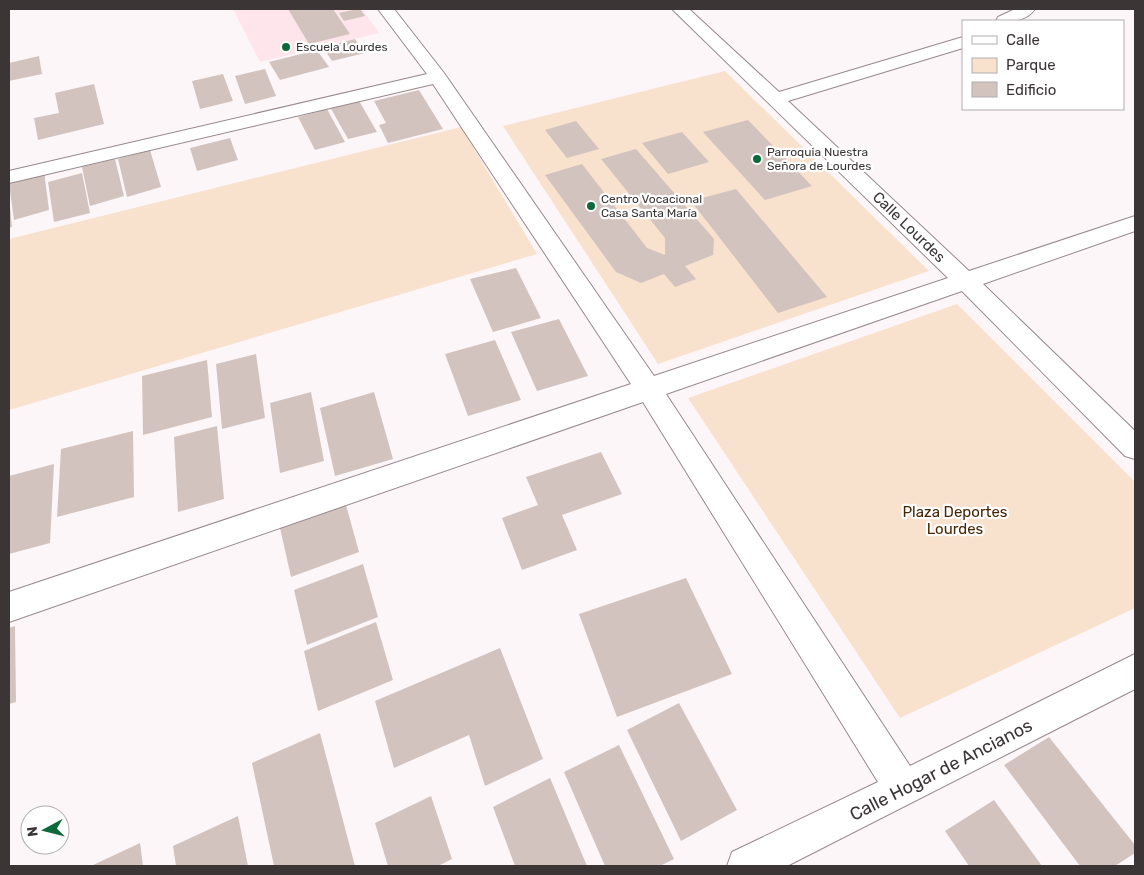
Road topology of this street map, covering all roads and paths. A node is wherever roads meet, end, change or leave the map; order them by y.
1 (386, 9) edge
2 (680, 9) edge
3 (1027, 9) edge
4 (1006, 20) edge
5 (962, 42) edge
6 (438, 77) junction
7 (776, 99) junction
8 (9, 178) edge
9 (1135, 223) edge
10 (965, 280) junction
11 (649, 389) junction
12 (1135, 448) edge
13 (9, 606) edge
14 (1135, 672) edge
15 (903, 789) junction
16 (746, 866) edge

1 - 6 street
2 - 7 street, Calle Lourdes
3 - 4 street
5 - 7 street
6 - 8 street
6 - 11 street
7 - 10 street, Calle Lourdes
9 - 10 street
10 - 11 street
10 - 12 street, Calle Lourdes
11 - 13 street
11 - 15 street
14 - 15 street, Calle Hogar de Ancianos
15 - 16 street, Calle Hogar de Ancianos

